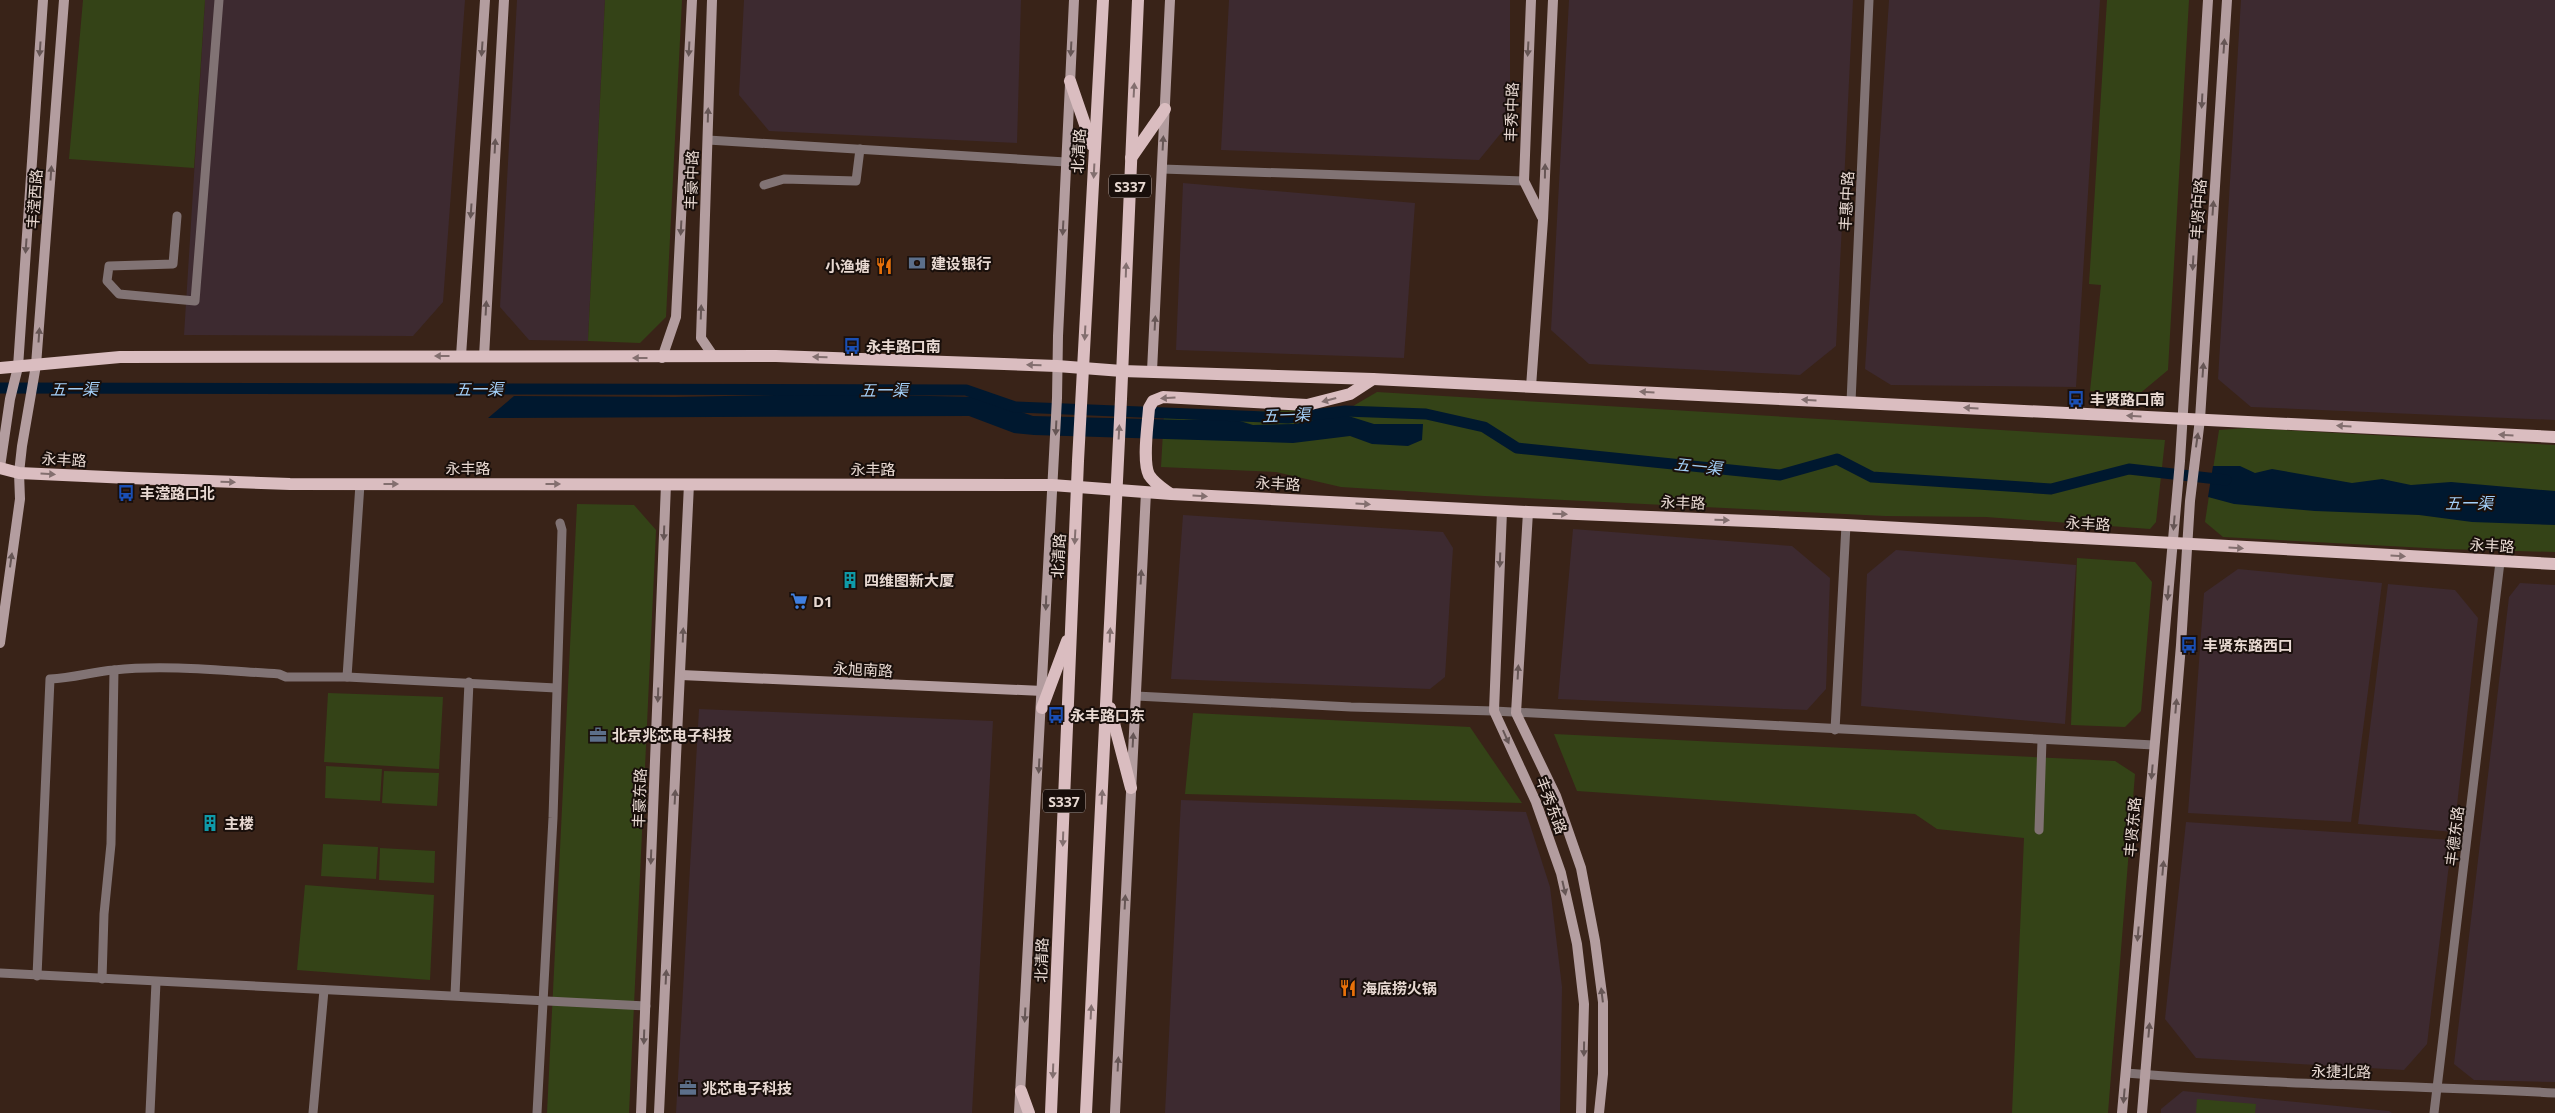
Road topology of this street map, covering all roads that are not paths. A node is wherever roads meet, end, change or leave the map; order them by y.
1 (43, 0) edge
2 (64, 0) edge
3 (219, 0) edge
4 (485, 0) edge
5 (504, 0) edge
6 (692, 0) edge
7 (712, 0) edge
8 (1074, 0) edge
9 (1103, 0) edge
10 (1138, 0) edge
11 (1170, 0) edge
12 (1531, 0) edge
13 (1553, 0) edge
14 (1869, 0) edge
15 (2208, 0) edge
16 (2227, 0) edge
17 (1070, 81) junction
18 (1165, 109) junction
19 (708, 140) junction
20 (860, 149) junction
21 (1094, 152) junction
22 (1131, 158) junction
23 (1066, 162) junction
24 (1162, 169) junction
25 (1524, 181) junction
26 (764, 185) dead end
27 (177, 216) dead end
28 (1543, 220) junction
29 (461, 356) junction
30 (484, 357) junction
31 (714, 357) junction
32 (662, 358) junction
33 (36, 365) junction
34 (1057, 366) junction
35 (18, 367) junction
36 (0, 368) edge
37 (1083, 368) junction
38 (1122, 371) junction
39 (1152, 371) junction
40 (1373, 379) junction
41 (1531, 387) junction
42 (1851, 402) junction
43 (2182, 418) junction
44 (2200, 419) junction
45 (2555, 437) edge
46 (0, 468) edge
47 (19, 473) junction
48 (360, 484) junction
49 (666, 484) junction
50 (689, 484) junction
51 (1052, 485) junction
52 (1077, 488) junction
53 (1117, 489) junction
54 (1146, 492) junction
55 (1172, 494) junction
56 (2176, 501) joint
57 (1502, 511) junction
58 (1528, 512) junction
59 (560, 523) dead end
60 (1846, 525) junction
61 (2172, 544) junction
62 (2187, 545) junction
63 (2500, 562) junction
64 (2555, 564) edge
65 (1071, 632) junction
66 (0, 643) edge
67 (114, 670) junction
68 (681, 675) junction
69 (347, 676) junction
70 (469, 682) junction
71 (556, 688) junction
72 (1043, 691) junction
73 (1107, 695) junction
74 (1136, 696) junction
75 (1042, 708) junction
76 (1494, 712) junction
77 (1516, 713) junction
78 (1835, 730) junction
79 (2042, 740) junction
80 (2154, 745) junction
81 (1131, 788) junction
82 (2039, 830) dead end
83 (0, 974) edge
84 (37, 976) junction
85 (102, 979) junction
86 (156, 982) junction
87 (324, 990) junction
88 (455, 995) junction
89 (543, 1000) junction
90 (646, 1006) junction
91 (2126, 1074) junction
92 (2146, 1075) junction
93 (2437, 1087) junction
94 (1021, 1091) junction
95 (2555, 1093) edge
96 (150, 1113) edge
97 (313, 1113) edge
98 (536, 1113) edge
99 (641, 1113) edge
100 (660, 1113) edge
101 (1020, 1113) edge
102 (1029, 1113) edge
103 (1051, 1113) edge
104 (1086, 1113) edge
105 (1115, 1113) edge
106 (1581, 1113) edge
107 (1599, 1113) edge
108 (2122, 1113) edge
109 (2142, 1113) edge
110 (2434, 1113) edge

1 -> 35 street, 丰滢西路
33 -> 2 street, 丰滢西路
3 - 27 street
4 -> 29 street
30 -> 5 street
6 -> 32 street, 丰豪中路
19 -> 7 street, 丰豪中路
8 -> 17 street, 北清路
9 - 21 main road, 北清路 / S337
22 -> 10 main road, S337
11 - 18 street
12 -> 25 street, 丰秀中路
28 -> 13 street
14 - 42 street, 丰惠中路
15 -> 43 street, 丰贤中路
44 -> 16 street, 丰贤中路
17 - 21 main road
17 - 23 street, 北清路
18 - 22 main road
24 -> 18 street
19 - 20 street
31 -> 19 street, 丰豪中路
20 - 23 street
20 - 26 street
21 -> 37 main road, 北清路 / S337
38 -> 22 main road, S337
23 -> 34 street, 北清路
24 - 25 street
39 -> 24 street
25 - 28 street, 丰秀中路
28 - 41 street
29 - 30 main road
29 -> 33 main road
32 -> 30 main road
31 - 32 main road
34 -> 31 main road
33 - 35 main road
33 - 47 street, 丰滢西路
34 - 37 main road
34 -> 51 street, 北清路
35 - 36 main road
35 - 46 street, 丰滢西路
37 - 38 main road
37 - 52 main road, 北清路 / S337
38 - 39 main road
53 -> 38 main road, S337
39 - 40 main road
40 - 41 main road
40 -> 55 main road
42 -> 41 main road
43 -> 42 main road
43 - 44 main road
43 - 56 street, 丰贤中路
45 -> 44 main road
62 -> 44 street, 丰贤中路
46 - 47 main road, 永丰路
47 -> 48 main road, 永丰路
66 -> 47 street, 丰滢西路
48 -> 49 main road, 永丰路
48 - 69 street
49 - 50 main road, 永丰路
49 -> 90 street, 丰豪东路
50 - 51 main road, 永丰路
68 -> 50 street
51 - 52 main road, 永丰路
51 -> 72 street, 北清路
52 - 53 main road, 永丰路
52 -> 65 main road, 北清路 / S337
53 - 54 main road, 永丰路
73 -> 53 main road, S337
54 - 55 main road, 永丰路
74 -> 54 street
55 -> 57 main road, 永丰路
56 -> 61 street, 丰贤东路
57 - 58 main road, 永丰路
57 -> 76 street, 丰秀东路
58 -> 60 main road, 永丰路
77 -> 58 street, 丰秀东路
59 - 71 street
60 - 61 main road, 永丰路
60 - 78 street
61 - 62 main road, 永丰路
61 -> 80 street, 丰贤东路
62 -> 63 main road, 永丰路
92 -> 62 street
63 - 64 main road, 永丰路
63 - 93 street, 丰德东路
65 - 75 main road
65 -> 103 main road, 北清路 / S337
67 - 69 street
67 - 84 street
67 - 85 street
68 - 72 street, 永旭南路
100 -> 68 street
69 - 70 street
70 - 71 street
70 - 88 street
71 - 89 street
72 - 75 street, 北清路
73 - 81 main road
104 -> 73 main road, S337
74 - 76 street
81 -> 74 street
75 -> 94 street, 北清路
76 - 77 street
76 -> 106 street, 丰秀东路
77 - 78 street
107 -> 77 street, 丰秀东路
78 - 79 street
79 - 80 street
79 - 82 street
80 -> 91 street, 丰贤东路
105 -> 81 street
83 - 84 street
84 - 85 street
85 - 86 street
86 - 87 street
86 - 96 street
87 - 88 street
87 - 97 street
88 - 89 street
89 - 90 street
89 - 98 street
90 -> 99 street, 丰豪东路
91 - 92 street, 永捷北路
91 -> 108 street, 丰贤东路
92 - 93 street, 永捷北路
92 - 109 street
93 - 95 street, 永捷北路
93 - 110 street, 丰德东路
94 - 101 street, 北清路
94 - 102 main road

